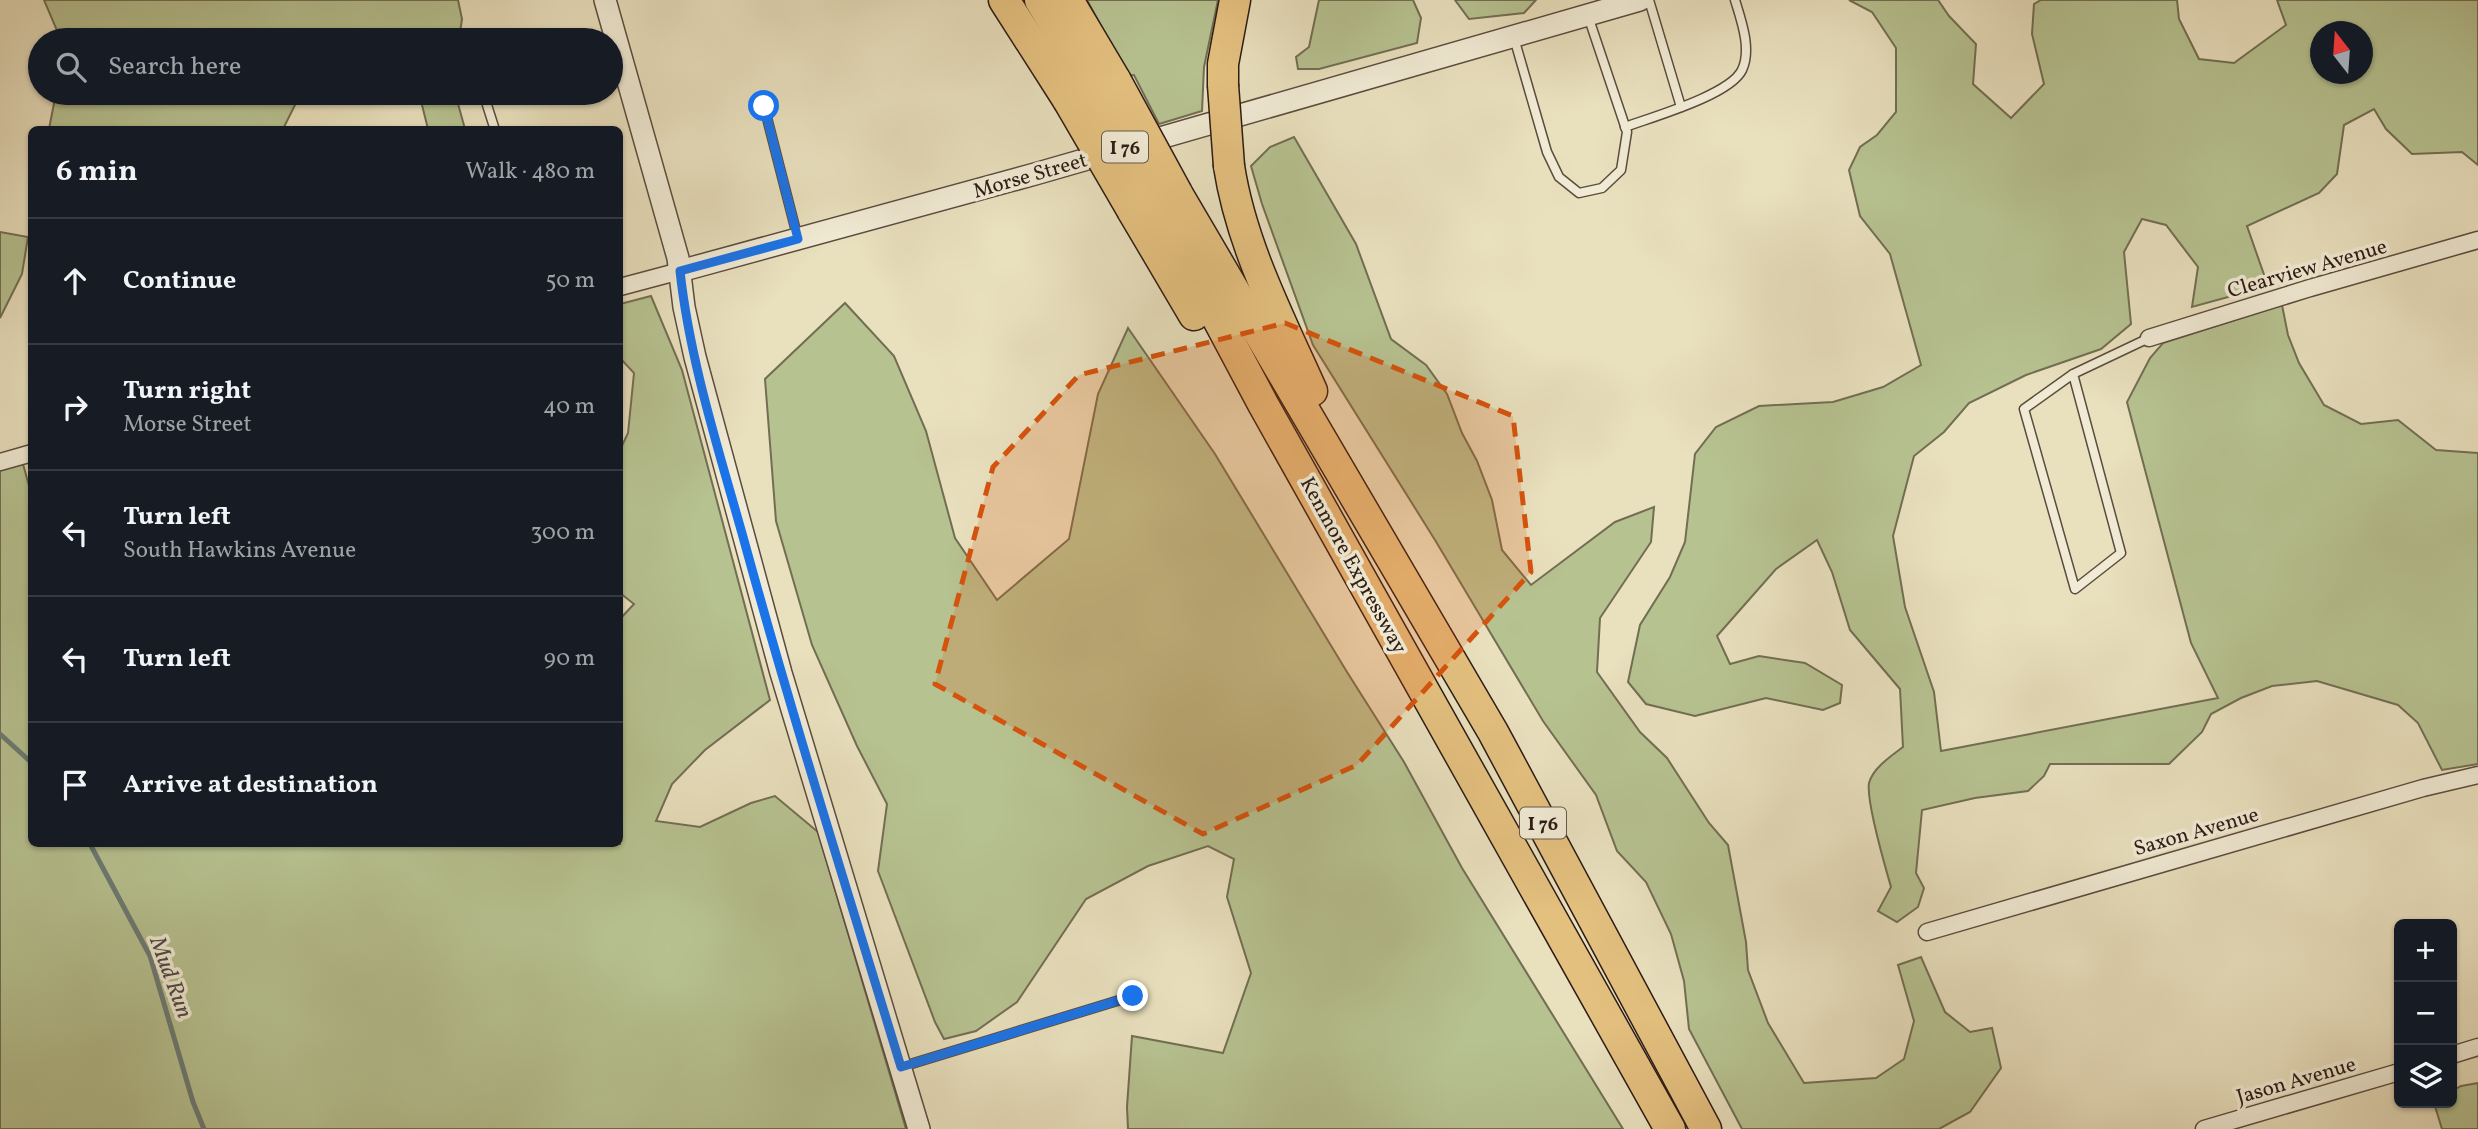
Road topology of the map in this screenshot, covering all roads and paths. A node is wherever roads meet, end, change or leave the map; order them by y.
1 (605, 0) edge
2 (1004, 0) edge
3 (1040, 0) edge
4 (1068, 0) edge
5 (1235, 0) edge
6 (1640, 0) edge
7 (1649, 0) edge
8 (1735, 0) edge
9 (1588, 15) junction
10 (611, 28) edge
11 (1513, 36) junction
12 (623, 72) edge
13 (1093, 91) junction
14 (487, 105) edge
15 (764, 106) dead end
16 (1681, 107) junction
17 (494, 126) edge
18 (1625, 127) junction
19 (1155, 202) junction
20 (798, 239) junction
21 (2478, 240) edge
22 (680, 271) junction
23 (623, 286) edge
24 (2149, 338) joint
25 (2073, 374) junction
26 (28, 454) edge
27 (0, 462) edge
28 (1370, 523) junction
29 (2478, 775) edge
30 (1927, 932) dead end
31 (1133, 996) dead end
32 (2478, 1047) edge
33 (2457, 1053) edge
34 (901, 1067) junction
35 (2394, 1073) edge
36 (919, 1129) edge
37 (1670, 1129) edge
38 (1706, 1129) edge
39 (2204, 1129) edge

1 - 10 street
2 - 13 highway
3 - 13 highway
4 - 13 highway
5 - 28 highway, I 76, bridge
6 - 9 street, Morse Street
7 - 16 lane
8 - 16 lane
9 - 11 street, Morse Street
9 - 18 lane
11 - 18 lane
11 - 20 street, Morse Street
12 - 22 street
13 - 19 highway, bridge
13 - 19 highway, bridge
14 - 17 lane
15 - 20 lane
16 - 18 lane
19 - 28 highway
19 - 37 highway, Kenmore Expressway / I 76
20 - 22 street, Morse Street
21 - 24 street, Clearview Avenue
22 - 23 street, Morse Street
22 - 34 street
24 - 25 lane
25 - 25 lane
26 - 27 street
28 - 38 highway, Kenmore Expressway / I 76
29 - 30 street, Saxon Avenue
31 - 34 lane
32 - 33 street
34 - 36 street
35 - 39 street, Jason Avenue

